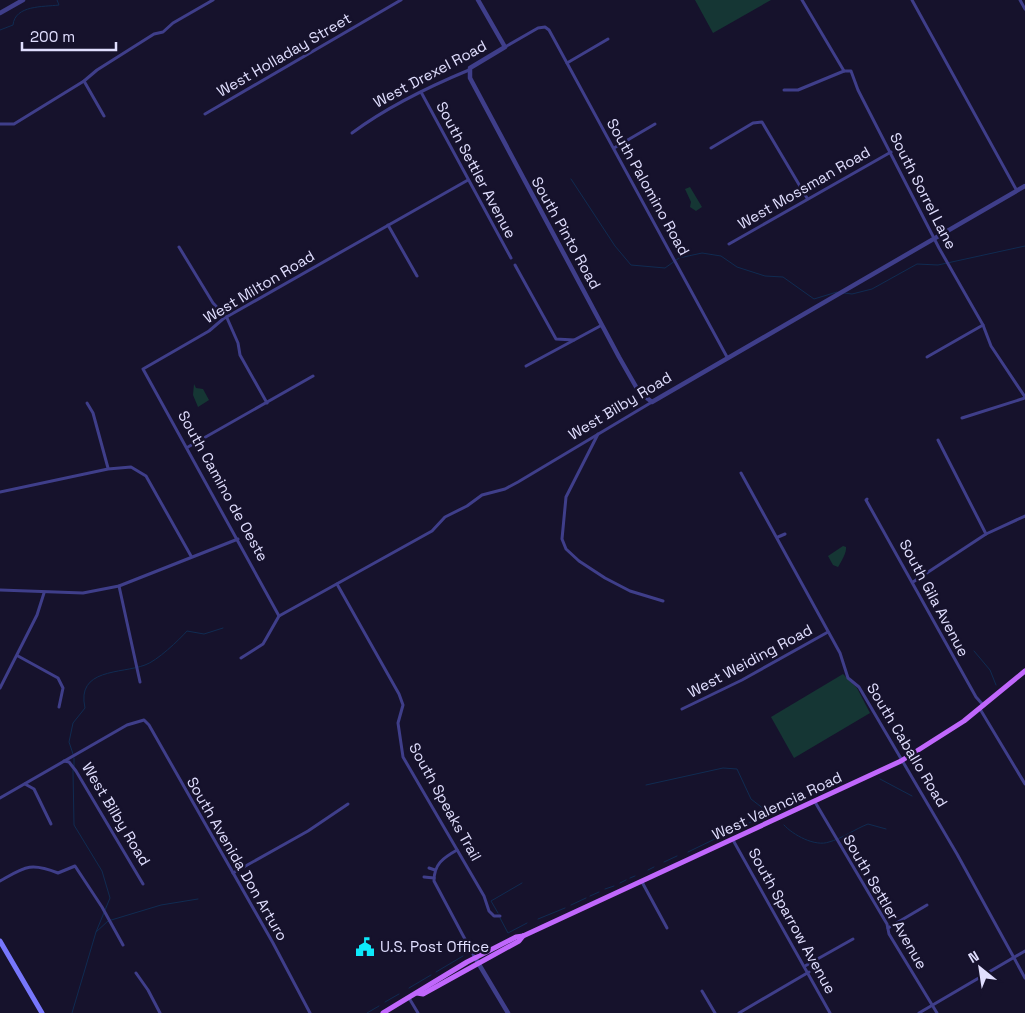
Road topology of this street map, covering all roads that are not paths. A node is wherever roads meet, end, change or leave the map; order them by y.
1 (23, 0) edge
2 (213, 0) edge
3 (401, 0) edge
4 (478, 0) edge
5 (802, 0) edge
6 (912, 0) edge
7 (1020, 0) edge
8 (1025, 9) edge
9 (0, 13) edge
10 (547, 28) joint
11 (608, 39) dead end
12 (505, 47) junction
13 (567, 63) junction
14 (469, 70) junction
15 (844, 71) junction
16 (84, 81) junction
17 (784, 90) dead end
18 (421, 92) junction
19 (205, 114) dead end
20 (104, 116) dead end
21 (0, 124) edge
22 (655, 124) dead end
23 (352, 133) dead end
24 (614, 148) junction
25 (711, 148) dead end
26 (891, 152) junction
27 (468, 180) junction
28 (1025, 186) edge
29 (1017, 190) junction
30 (807, 198) junction
31 (388, 225) junction
32 (935, 238) junction
33 (729, 244) dead end
34 (179, 247) dead end
35 (511, 258) dead end
36 (515, 265) dead end
37 (417, 276) dead end
38 (226, 318) junction
39 (602, 325) junction
40 (983, 325) junction
41 (574, 340) junction
42 (727, 357) junction
43 (927, 357) dead end
44 (526, 366) dead end
45 (143, 369) joint
46 (313, 376) dead end
47 (1025, 398) edge
48 (652, 402) junction
49 (87, 403) dead end
50 (266, 403) junction
51 (962, 418) dead end
52 (598, 434) junction
53 (938, 440) dead end
54 (188, 447) junction
55 (108, 469) junction
56 (741, 473) dead end
57 (0, 492) edge
58 (866, 500) dead end
59 (1025, 516) edge
60 (785, 534) dead end
61 (986, 534) junction
62 (778, 537) junction
63 (238, 539) junction
64 (191, 556) junction
65 (913, 582) junction
66 (337, 584) junction
67 (119, 586) junction
68 (0, 590) edge
69 (44, 593) junction
70 (663, 600) dead end
71 (279, 616) junction
72 (828, 632) junction
73 (18, 656) junction
74 (241, 658) dead end
75 (1025, 671) edge
76 (140, 682) dead end
77 (0, 688) edge
78 (59, 707) dead end
79 (982, 708) junction
80 (682, 709) dead end
81 (141, 719) joint
82 (63, 761) junction
83 (900, 761) junction
84 (25, 784) junction
85 (1025, 784) edge
86 (0, 798) edge
87 (815, 802) junction
88 (348, 804) dead end
89 (51, 824) dead end
90 (733, 840) junction
91 (457, 850) junction
92 (429, 868) dead end
93 (435, 870) junction
94 (233, 873) junction
95 (424, 877) dead end
96 (434, 878) junction
97 (642, 881) junction
98 (0, 882) edge
99 (143, 884) dead end
100 (927, 905) dead end
101 (500, 916) dead end
102 (667, 928) dead end
103 (888, 928) junction
104 (853, 939) dead end
105 (0, 941) edge
106 (123, 945) dead end
107 (1025, 951) edge
108 (1014, 958) junction
109 (476, 960) junction
110 (805, 966) junction
111 (809, 972) junction
112 (136, 973) dead end
113 (1025, 978) edge
114 (702, 991) dead end
115 (409, 998) junction
116 (932, 1005) junction
117 (42, 1013) edge
118 (160, 1013) edge
119 (310, 1013) edge
120 (383, 1013) edge
121 (418, 1013) edge
122 (508, 1013) edge
123 (715, 1013) edge
124 (739, 1013) edge
125 (830, 1013) edge
126 (919, 1013) edge
127 (937, 1013) edge

1 - 9 street
2 - 16 street
3 - 19 street, West Holladay Street
4 - 12 street
5 - 15 street, South Sorrel Lane
6 - 29 street
7 - 8 street
10 - 12 street, West Drexel Road
10 - 13 street, South Palomino Road
11 - 13 street
12 - 14 street, West Drexel Road
13 - 24 street, South Palomino Road
14 - 18 street, West Drexel Road
14 - 39 street, South Pinto Road
15 - 17 street
15 - 26 street, South Sorrel Lane
16 - 20 street
16 - 21 street
18 - 23 street, West Drexel Road
18 - 27 street, South Settler Avenue
22 - 24 street
24 - 42 street, South Palomino Road
25 - 30 street
26 - 30 street, West Mossman Road
26 - 32 street, South Sorrel Lane
27 - 31 street, West Milton Road
27 - 35 street, South Settler Avenue
28 - 29 street, West Bilby Road
29 - 32 street, West Bilby Road
30 - 33 street, West Mossman Road
31 - 37 street
31 - 38 street, West Milton Road
32 - 40 street, South Sorrel Lane
32 - 42 street, West Bilby Road
34 - 38 street
36 - 41 street
38 - 45 street, West Milton Road
38 - 50 street
39 - 41 street
39 - 48 street, South Pinto Road
40 - 43 street
40 - 47 street, South Sorrel Lane
41 - 44 street
42 - 48 street, West Bilby Road
45 - 54 street, South Camino de Oeste
46 - 50 street
47 - 51 street
48 - 52 street, West Bilby Road
49 - 55 street
50 - 54 street
52 - 66 street, West Bilby Road
52 - 70 street
53 - 61 street
54 - 63 street, South Camino de Oeste
55 - 57 street
55 - 64 street
56 - 62 street, South Caballo Road
58 - 65 street, South Gila Avenue
59 - 61 street
60 - 62 street
61 - 65 street
62 - 72 street, South Caballo Road
63 - 64 street
63 - 71 street, South Camino de Oeste
64 - 67 street
65 - 79 street, South Gila Avenue
66 - 71 street, West Bilby Road
66 - 91 street, South Speaks Trail
67 - 69 street
67 - 76 street
68 - 69 street
69 - 73 street
71 - 74 street, West Bilby Road
72 - 80 street, West Weiding Road
72 - 83 street, South Caballo Road
73 - 77 street
73 - 78 street
75 - 79 main road, West Valencia Road
79 - 83 main road, West Valencia Road
79 - 85 street, South Gila Avenue
81 - 82 street, West Bilby Road
81 - 94 street, South Avenida Don Arturo
82 - 84 street, West Bilby Road
82 - 99 street, West Bilby Road
83 - 87 main road, West Valencia Road
83 - 108 street, South Caballo Road
84 - 86 street, West Bilby Road
84 - 89 street
87 - 90 main road, West Valencia Road
87 - 103 street, South Settler Avenue
88 - 94 street
90 - 97 main road, West Valencia Road
90 - 110 street, South Sparrow Avenue
91 - 93 street
91 - 101 street, South Speaks Trail
92 - 93 street
93 - 96 street
94 - 119 street, South Avenida Don Arturo
95 - 96 street
96 - 109 street
97 - 102 street
97 - 109 main road, West Valencia Road
98 - 106 street
100 - 103 street
103 - 116 street, South Settler Avenue
104 - 110 street
105 - 117 main road
107 - 108 street
108 - 113 street, South Caballo Road
108 - 116 street
109 - 115 main road, West Valencia Road
109 - 122 street
110 - 111 street, South Sparrow Avenue
111 - 124 street
111 - 125 street, South Sparrow Avenue
112 - 118 street
114 - 123 street
115 - 120 main road, West Valencia Road
115 - 121 street
116 - 126 street
116 - 127 street, South Settler Avenue

